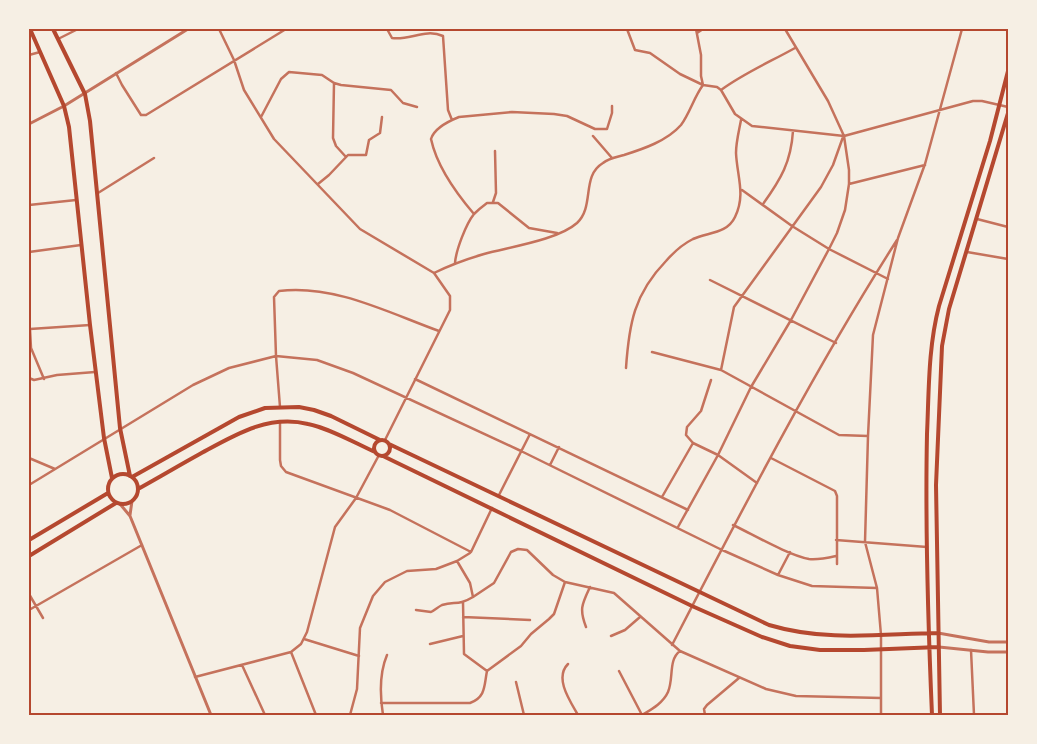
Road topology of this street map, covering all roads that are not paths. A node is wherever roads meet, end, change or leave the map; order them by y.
1 (30, 29) edge
2 (53, 29) edge
3 (78, 29) edge
4 (188, 29) edge
5 (220, 29) edge
6 (286, 29) edge
7 (387, 29) edge
8 (595, 29) edge
9 (602, 29) edge
10 (627, 29) edge
11 (696, 29) edge
12 (703, 29) edge
13 (785, 29) edge
14 (962, 29) edge
15 (696, 33) junction
16 (58, 39) junction
17 (795, 48) junction
18 (41, 51) junction
19 (29, 55) edge
20 (234, 60) junction
21 (1008, 70) edge
22 (116, 73) junction
23 (334, 83) junction
24 (703, 85) junction
25 (721, 90) junction
26 (85, 94) junction
27 (999, 104) junction
28 (64, 106) junction
29 (612, 106) dead end
30 (417, 107) dead end
31 (1008, 107) edge
32 (939, 110) junction
33 (1008, 113) edge
34 (382, 117) dead end
35 (260, 118) junction
36 (452, 120) junction
37 (741, 120) junction
38 (29, 124) edge
39 (793, 131) junction
40 (593, 136) dead end
41 (844, 136) junction
42 (495, 151) dead end
43 (346, 157) junction
44 (154, 158) dead end
45 (612, 158) junction
46 (925, 164) junction
47 (318, 184) junction
48 (849, 184) junction
49 (742, 190) junction
50 (98, 193) junction
51 (76, 200) junction
52 (493, 202) junction
53 (763, 204) junction
54 (29, 205) edge
55 (474, 214) junction
56 (978, 220) junction
57 (792, 226) junction
58 (1008, 227) edge
59 (558, 233) junction
60 (898, 238) junction
61 (81, 245) junction
62 (829, 249) junction
63 (29, 252) edge
64 (967, 252) junction
65 (1008, 259) edge
66 (455, 263) junction
67 (434, 273) junction
68 (876, 273) junction
69 (888, 279) junction
70 (710, 280) dead end
71 (742, 295) junction
72 (791, 320) junction
73 (90, 325) junction
74 (439, 331) junction
75 (836, 343) junction
76 (652, 352) dead end
77 (276, 356) junction
78 (626, 368) dead end
79 (721, 370) junction
80 (96, 372) junction
81 (29, 378) edge
82 (44, 379) junction
83 (416, 379) junction
84 (711, 380) dead end
85 (751, 387) junction
86 (406, 398) junction
87 (280, 407) junction
88 (796, 412) junction
89 (280, 422) junction
90 (120, 428) junction
91 (530, 434) junction
92 (868, 436) junction
93 (104, 438) junction
94 (385, 441) junction
95 (693, 443) junction
96 (559, 447) junction
97 (521, 451) junction
98 (379, 454) junction
99 (718, 455) junction
100 (29, 458) edge
101 (771, 458) junction
102 (550, 465) junction
103 (55, 468) junction
104 (131, 477) junction
105 (112, 478) junction
106 (757, 483) junction
107 (29, 485) edge
108 (138, 489) junction
109 (108, 493) junction
110 (499, 495) junction
111 (662, 497) junction
112 (356, 498) junction
113 (132, 501) junction
114 (118, 504) junction
115 (492, 508) junction
116 (688, 510) junction
117 (130, 516) junction
118 (733, 525) junction
119 (678, 527) junction
120 (29, 540) edge
121 (836, 540) junction
122 (865, 542) junction
123 (142, 545) junction
124 (927, 547) junction
125 (720, 549) junction
126 (471, 552) junction
127 (790, 552) junction
128 (29, 556) edge
129 (836, 556) junction
130 (457, 561) junction
131 (837, 564) dead end
132 (778, 575) junction
133 (565, 582) junction
134 (590, 587) junction
135 (877, 588) junction
136 (699, 592) junction
137 (29, 594) edge
138 (473, 597) junction
139 (464, 602) junction
140 (36, 606) junction
141 (692, 606) junction
142 (29, 610) edge
143 (416, 610) dead end
144 (463, 617) junction
145 (640, 617) junction
146 (43, 618) dead end
147 (530, 620) dead end
148 (586, 627) dead end
149 (929, 633) junction
150 (938, 633) junction
151 (880, 635) junction
152 (463, 636) junction
153 (611, 636) dead end
154 (304, 639) junction
155 (1008, 642) edge
156 (430, 644) dead end
157 (672, 645) junction
158 (929, 648) junction
159 (939, 648) junction
160 (881, 650) junction
161 (971, 650) junction
162 (680, 651) junction
163 (291, 652) junction
164 (1008, 652) edge
165 (387, 655) dead end
166 (359, 656) junction
167 (568, 664) dead end
168 (242, 665) junction
169 (487, 671) junction
170 (619, 671) dead end
171 (196, 677) junction
172 (739, 678) junction
173 (516, 682) dead end
174 (880, 698) junction
175 (381, 703) junction
176 (211, 715) edge
177 (266, 715) edge
178 (316, 715) edge
179 (350, 715) edge
180 (383, 715) edge
181 (524, 715) edge
182 (578, 715) edge
183 (642, 715) edge
184 (705, 715) edge
185 (881, 715) edge
186 (932, 715) edge
187 (940, 715) edge
188 (974, 715) edge

1 - 18 main road
2 - 16 main road
3 - 16 street
4 - 22 street
5 - 20 street
6 - 20 street
7 - 36 street
8 - 9 street
10 - 24 street
11 - 15 street
12 - 15 street
13 - 17 street
14 - 32 street
15 - 24 street
16 - 26 main road
17 - 25 street
17 - 41 street
18 - 19 street
18 - 28 main road
20 - 22 street
20 - 35 street
21 - 27 main road
22 - 26 street
23 - 30 street
23 - 35 street
23 - 43 street
24 - 25 street
24 - 45 street
25 - 37 street
26 - 28 street
26 - 50 main road
27 - 31 street
27 - 32 street
27 - 124 main road
28 - 38 street
28 - 51 main road
29 - 36 street
32 - 41 street
32 - 46 street
33 - 56 main road
34 - 43 street
35 - 47 street
36 - 55 street
37 - 39 street
37 - 49 street
39 - 41 street
39 - 53 street
40 - 45 street
41 - 48 street
41 - 57 street
42 - 52 street
43 - 47 street
44 - 50 street
45 - 59 street
46 - 48 street
46 - 60 street
47 - 67 street
48 - 62 street
49 - 53 street
49 - 78 street
50 - 90 main road
51 - 54 street
51 - 61 main road
52 - 55 street
52 - 59 street
53 - 57 street
55 - 66 street
56 - 58 street
56 - 64 main road
57 - 62 street
57 - 71 street
59 - 66 street
60 - 68 street
60 - 69 street
61 - 63 street
61 - 73 main road
62 - 68 street
62 - 72 street
64 - 65 street
64 - 150 main road
66 - 67 street
67 - 74 street
68 - 69 street
68 - 75 street
69 - 92 street
70 - 71 street
71 - 72 street
71 - 79 street
72 - 75 street
72 - 85 street
73 - 80 main road
73 - 82 street
74 - 77 street
74 - 83 street
75 - 88 street
76 - 79 street
77 - 86 street
77 - 87 street
77 - 90 street
79 - 85 street
80 - 82 street
80 - 93 main road
81 - 82 street
83 - 86 street
83 - 91 street
84 - 95 street
85 - 88 street
85 - 99 street
86 - 94 street
86 - 97 street
87 - 94 main road
87 - 104 main road
88 - 92 street
88 - 101 street
89 - 98 main road
89 - 108 main road
89 - 112 street
90 - 93 street
90 - 104 main road
91 - 96 street
91 - 97 street
92 - 122 street
93 - 103 street
93 - 105 main road
94 - 98 main road
94 - 98 main road
94 - 110 main road
95 - 99 street
95 - 111 street
96 - 102 street
96 - 111 street
97 - 102 street
97 - 110 street
98 - 112 street
98 - 115 main road
99 - 106 street
99 - 116 street
100 - 103 street
101 - 106 street
101 - 121 street
102 - 119 street
103 - 107 street
104 - 105 main road
104 - 108 main road
105 - 109 main road
106 - 118 street
108 - 113 main road
109 - 114 main road
109 - 120 main road
110 - 136 main road
111 - 116 street
112 - 126 street
112 - 154 street
113 - 114 main road
113 - 117 street
114 - 117 street
114 - 128 main road
115 - 126 street
115 - 141 main road
116 - 119 street
117 - 123 street
118 - 125 street
118 - 127 street
119 - 125 street
121 - 122 street
121 - 129 street
122 - 124 street
122 - 135 street
123 - 140 street
123 - 171 street
124 - 149 main road
125 - 132 street
125 - 136 street
126 - 130 street
127 - 129 street
127 - 132 street
129 - 131 street
130 - 138 street
130 - 166 street
132 - 135 street
133 - 134 street
133 - 138 street
133 - 169 street
134 - 145 street
134 - 148 street
135 - 151 street
136 - 141 street
136 - 151 main road
137 - 140 street
138 - 139 street
139 - 143 street
139 - 144 street
140 - 142 street
140 - 146 street
141 - 157 street
141 - 160 main road
144 - 147 street
144 - 152 street
145 - 153 street
145 - 157 street
149 - 150 main road
149 - 151 main road
149 - 158 main road
150 - 155 street
150 - 159 main road
151 - 160 street
152 - 156 street
152 - 169 street
154 - 163 street
154 - 166 street
157 - 162 street
158 - 159 main road
158 - 160 main road
158 - 186 main road
159 - 161 street
159 - 187 main road
160 - 174 street
161 - 164 street
161 - 188 street
162 - 172 street
162 - 183 street
163 - 168 street
163 - 178 street
165 - 175 street
166 - 179 street
167 - 182 street
168 - 171 street
168 - 177 street
169 - 175 street
170 - 183 street
171 - 176 street
172 - 174 street
172 - 184 street
173 - 181 street
174 - 185 street
175 - 180 street

